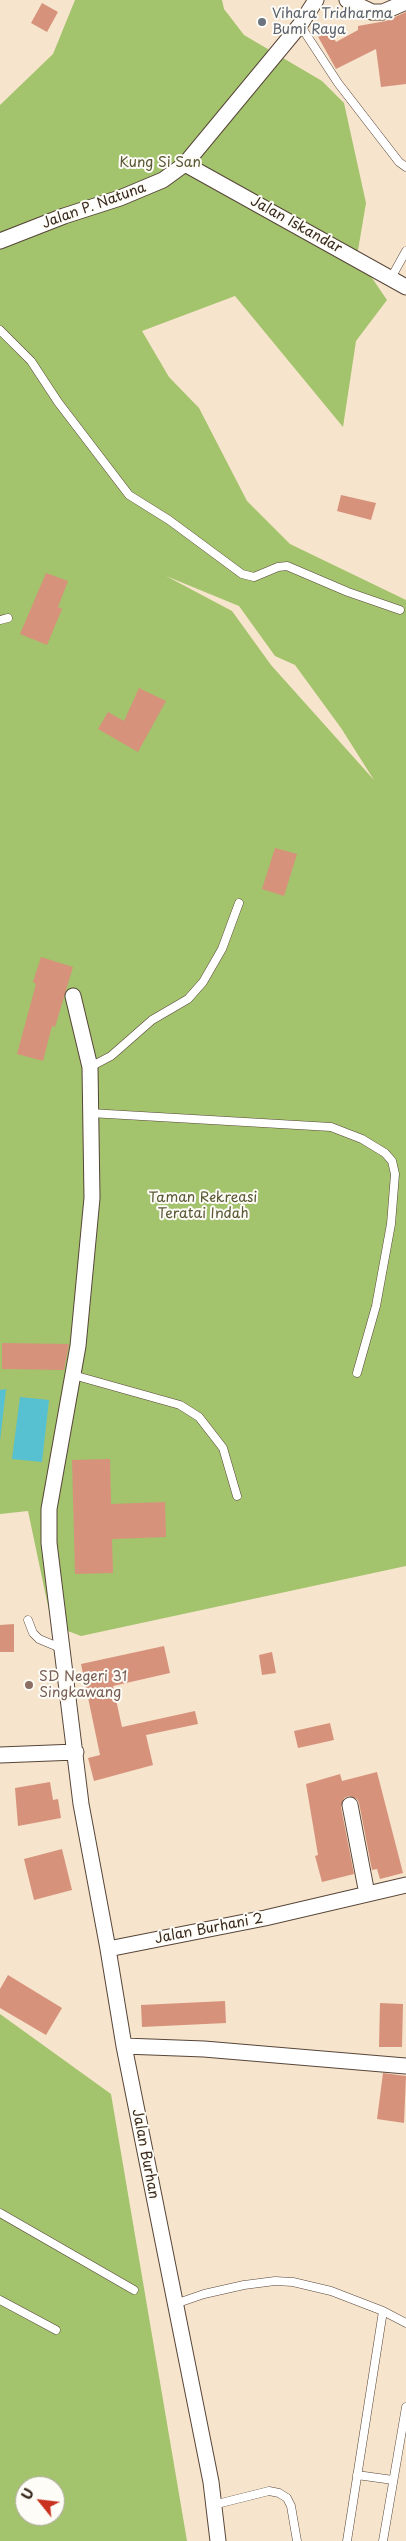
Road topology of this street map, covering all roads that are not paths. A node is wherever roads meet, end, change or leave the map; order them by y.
1 (316, 0) edge
2 (347, 0) edge
3 (406, 2) edge
4 (300, 25) junction
5 (185, 164) junction
6 (406, 167) edge
7 (0, 241) edge
8 (406, 251) edge
9 (391, 278) junction
10 (406, 287) edge
11 (0, 330) edge
12 (400, 610) dead end
13 (239, 903) dead end
14 (73, 996) dead end
15 (90, 1067) junction
16 (90, 1113) junction
17 (357, 1373) dead end
18 (73, 1375) junction
19 (237, 1496) dead end
20 (28, 1620) dead end
21 (63, 1649) junction
22 (76, 1752) junction
23 (0, 1755) edge
24 (350, 1805) dead end
25 (406, 1885) edge
26 (367, 1894) junction
27 (108, 1948) junction
28 (124, 2046) junction
29 (406, 2066) edge
30 (0, 2213) edge
31 (134, 2290) dead end
32 (0, 2300) edge
33 (175, 2304) junction
34 (383, 2311) junction
35 (406, 2322) edge
36 (56, 2330) dead end
37 (406, 2407) edge
38 (357, 2475) junction
39 (393, 2480) junction
40 (213, 2505) junction
41 (218, 2541) edge
42 (297, 2541) edge
43 (347, 2541) edge
44 (383, 2541) edge

1 - 4 street, Jalan P. Natuna
2 - 3 street
4 - 5 street, Jalan P. Natuna
4 - 6 lane
5 - 7 street, Jalan P. Natuna
5 - 9 street, Jalan Iskandar
8 - 9 lane
9 - 10 street, Jalan Iskandar
11 - 12 lane
13 - 15 lane
14 - 15 street
15 - 16 street
16 - 17 lane
16 - 18 street
18 - 19 lane
18 - 21 street
20 - 21 lane
21 - 22 street
22 - 23 street
22 - 27 street
24 - 26 street
25 - 26 street, Jalan Burhani 2
26 - 27 street, Jalan Burhani 2
27 - 28 street
28 - 29 street
28 - 33 street, Jalan Burhan
30 - 31 lane
32 - 36 lane
33 - 34 lane
33 - 40 street, Jalan Burhan
34 - 35 lane
34 - 38 lane
37 - 39 lane
38 - 39 lane
38 - 43 lane
39 - 44 lane
40 - 41 street, Jalan Burhan
40 - 42 lane

